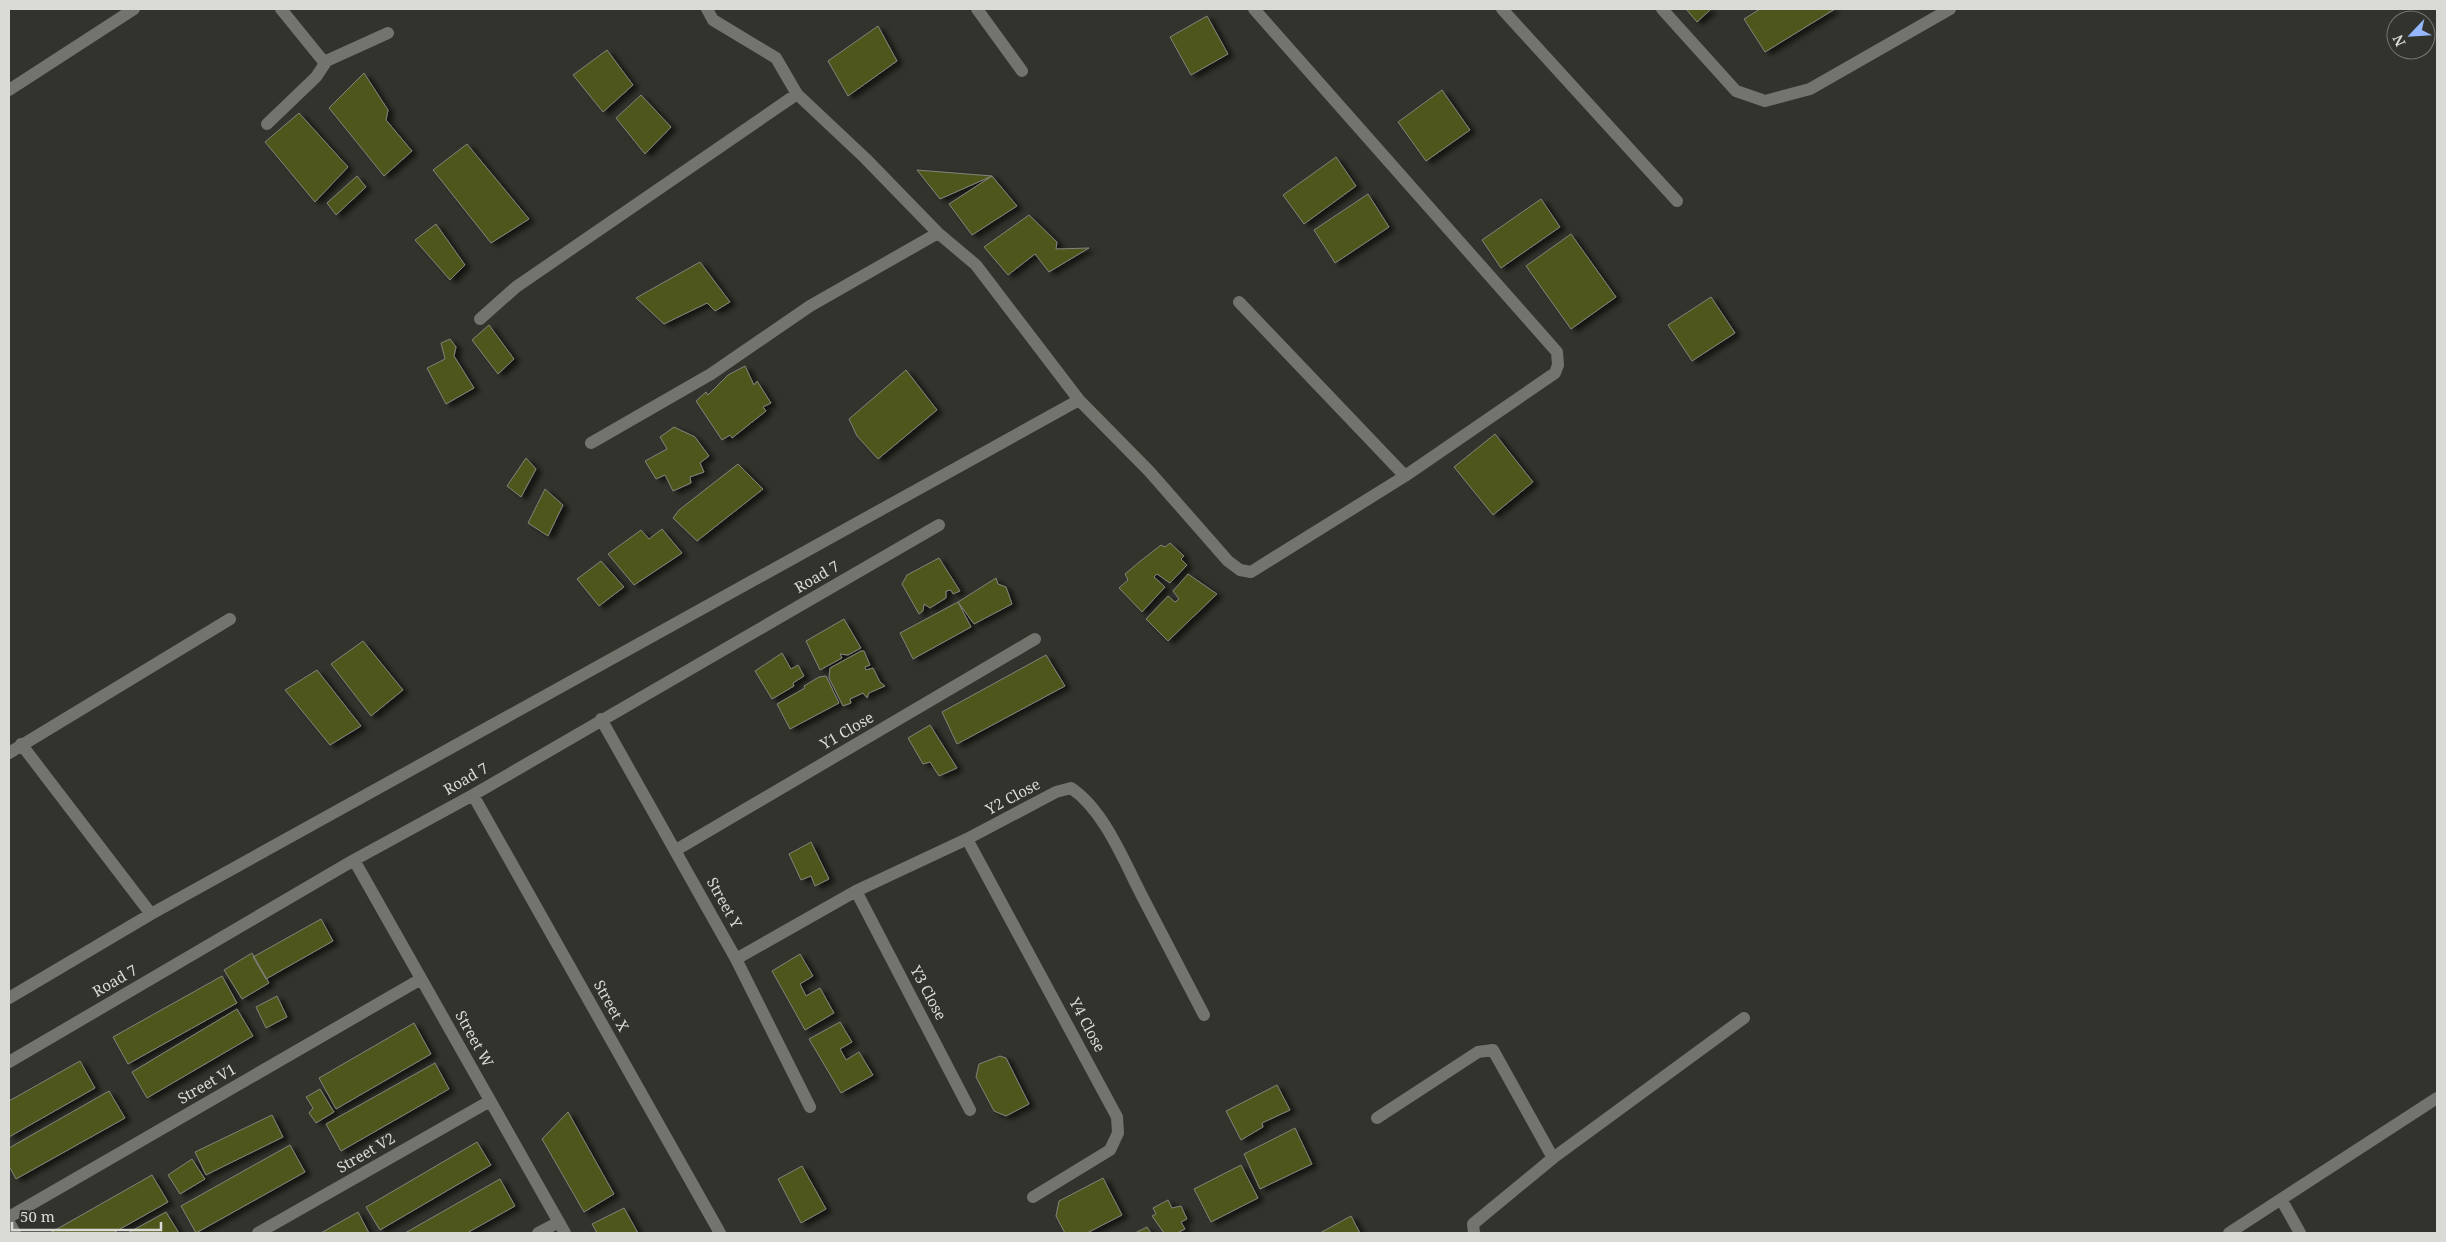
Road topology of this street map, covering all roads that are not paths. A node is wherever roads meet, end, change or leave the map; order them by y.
1 (134, 9) edge
2 (281, 9) edge
3 (707, 9) edge
4 (977, 9) edge
5 (1254, 9) edge
6 (1502, 9) edge
7 (1662, 9) edge
8 (1950, 9) edge
9 (388, 33) dead end
10 (326, 62) junction
11 (1022, 71) dead end
12 (9, 90) edge
13 (797, 94) junction
14 (267, 124) dead end
15 (1677, 201) dead end
16 (938, 233) junction
17 (1239, 302) dead end
18 (480, 319) dead end
19 (1079, 400) junction
20 (591, 443) dead end
21 (1405, 476) junction
22 (939, 525) dead end
23 (230, 619) dead end
24 (1035, 639) dead end
25 (601, 719) junction
26 (21, 744) junction
27 (9, 753) edge
28 (473, 795) junction
29 (967, 839) junction
30 (676, 850) junction
31 (354, 860) junction
32 (856, 892) junction
33 (151, 914) junction
34 (736, 959) junction
35 (421, 979) junction
36 (9, 998) edge
37 (1204, 1015) dead end
38 (1744, 1018) dead end
39 (9, 1062) edge
40 (2437, 1098) edge
41 (490, 1101) junction
42 (810, 1107) dead end
43 (970, 1110) dead end
44 (1377, 1118) dead end
45 (1553, 1158) junction
46 (1033, 1197) dead end
47 (2281, 1199) junction
48 (9, 1217) edge
49 (9, 1222) edge
50 (558, 1222) junction
51 (15, 1233) edge
52 (258, 1233) edge
53 (538, 1233) edge
54 (565, 1233) edge
55 (720, 1233) edge
56 (1474, 1233) edge
57 (2229, 1233) edge
58 (2300, 1233) edge

1 - 12 street
2 - 10 street
3 - 13 street
4 - 11 street
5 - 21 street
6 - 15 street
7 - 8 street
9 - 10 street
10 - 14 street
13 - 16 street
13 - 18 street
16 - 19 street
16 - 20 street
17 - 21 street
19 - 21 street
19 - 33 street
22 - 25 street, Road 7
23 - 26 street
24 - 30 street, Y1 Close
25 - 28 street, Road 7
25 - 30 street, Street Y
26 - 27 street
26 - 33 street
28 - 31 street, Road 7
28 - 55 street, Street X
29 - 32 street, Y2 Close
29 - 37 street, Y2 Close
29 - 46 street, Y4 Close
30 - 34 street, Street Y
31 - 35 street, Street W
31 - 39 street, Road 7
32 - 34 street, Y2 Close
32 - 43 street, Y3 Close
33 - 36 street
34 - 42 street, Street Y
35 - 41 street, Street W
35 - 48 street, Street V1
38 - 45 street
40 - 47 street
41 - 50 street, Street W
41 - 52 street, Street V2
44 - 45 street
45 - 56 street
47 - 57 street
47 - 58 street
49 - 51 street
50 - 53 street
50 - 54 street, Street W

